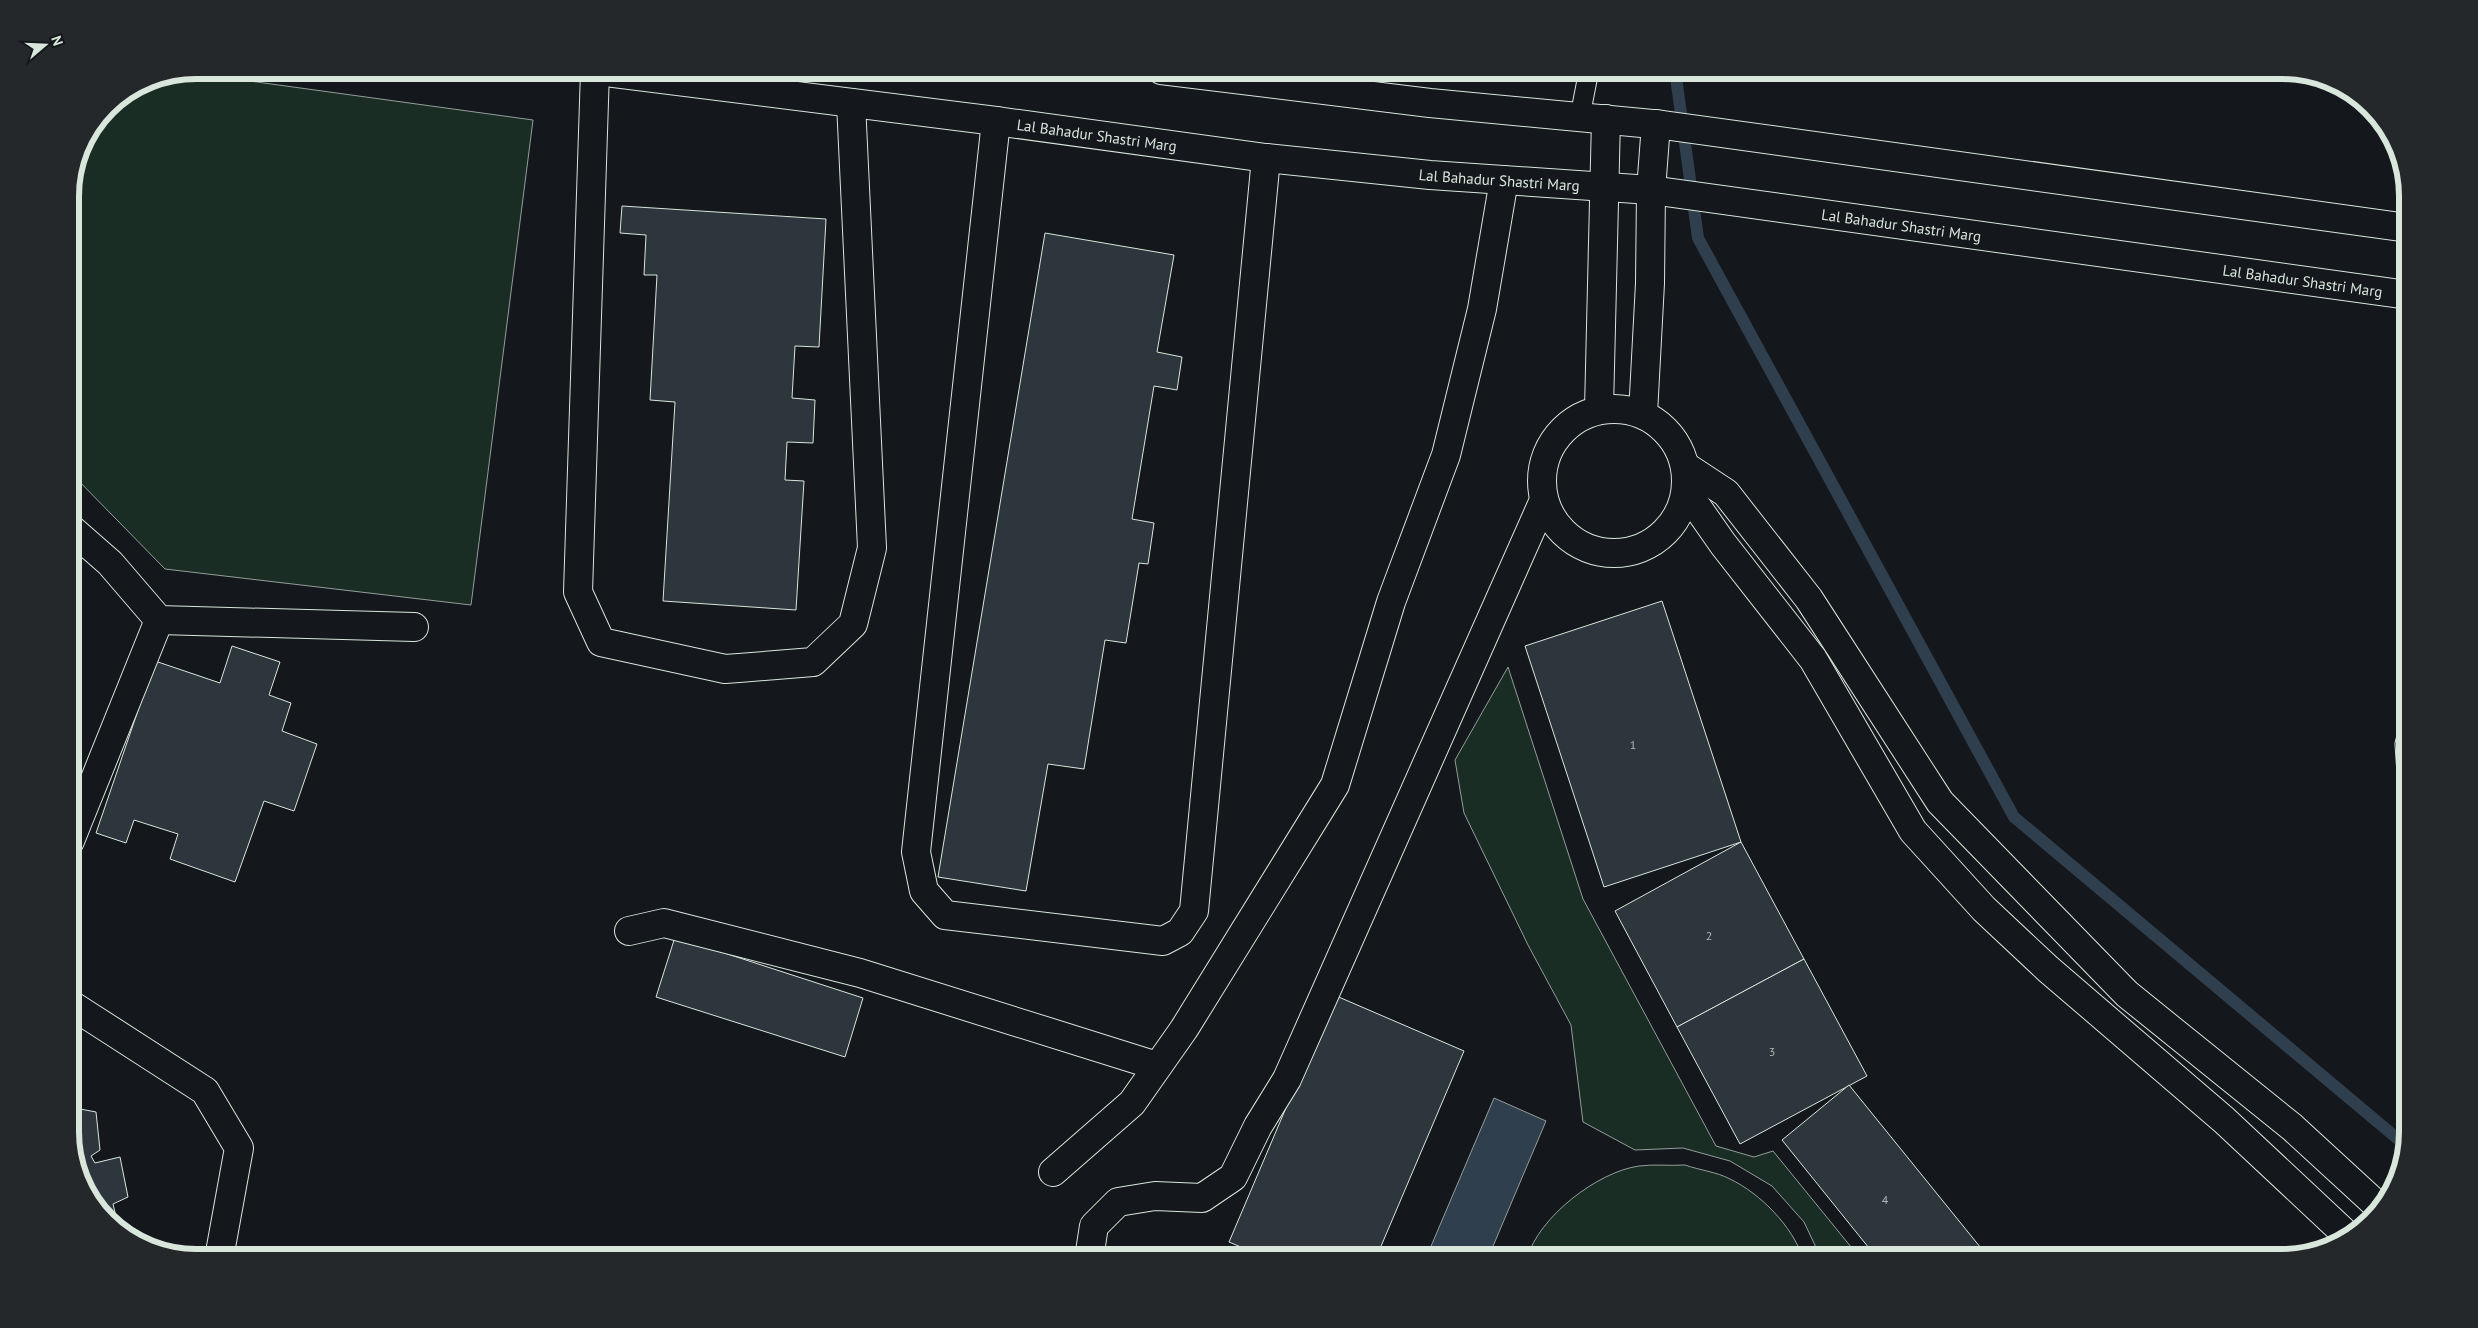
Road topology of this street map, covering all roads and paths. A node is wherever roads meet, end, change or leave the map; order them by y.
1 (593, 79) edge
2 (664, 79) edge
3 (1232, 79) edge
4 (1590, 79) edge
5 (852, 103) junction
6 (1593, 118) junction
7 (996, 121) junction
8 (1660, 124) junction
9 (1266, 158) junction
10 (1504, 180) junction
11 (1604, 187) junction
12 (1662, 192) junction
13 (2399, 227) edge
14 (2399, 294) edge
15 (1598, 410) junction
16 (1643, 414) junction
17 (1685, 479) junction
18 (1544, 500) junction
19 (79, 536) edge
20 (159, 620) junction
21 (414, 627) dead end
22 (79, 819) edge
23 (629, 931) dead end
24 (79, 1010) edge
25 (1157, 1066) junction
26 (1053, 1172) dead end
27 (2375, 1203) edge
28 (2344, 1232) edge
29 (220, 1249) edge
30 (1090, 1249) edge

1 - 5 street
2 - 5 street, Lal Bahadur Shastri Marg
3 - 6 street
4 - 6 lane
5 - 7 street, Lal Bahadur Shastri Marg
6 - 8 street
6 - 11 street
7 - 9 street, Lal Bahadur Shastri Marg
7 - 9 street
8 - 12 street
8 - 13 street
9 - 10 street, Lal Bahadur Shastri Marg
10 - 11 street, Lal Bahadur Shastri Marg
10 - 25 street
11 - 12 street, Lal Bahadur Shastri Marg
11 - 15 street
12 - 14 street, Lal Bahadur Shastri Marg
12 - 16 street
15 - 16 street
15 - 18 street
16 - 17 street
17 - 18 street
17 - 27 street
17 - 28 street
18 - 30 street
19 - 20 street
20 - 21 street
20 - 22 street
23 - 25 street
24 - 29 street
25 - 26 street

